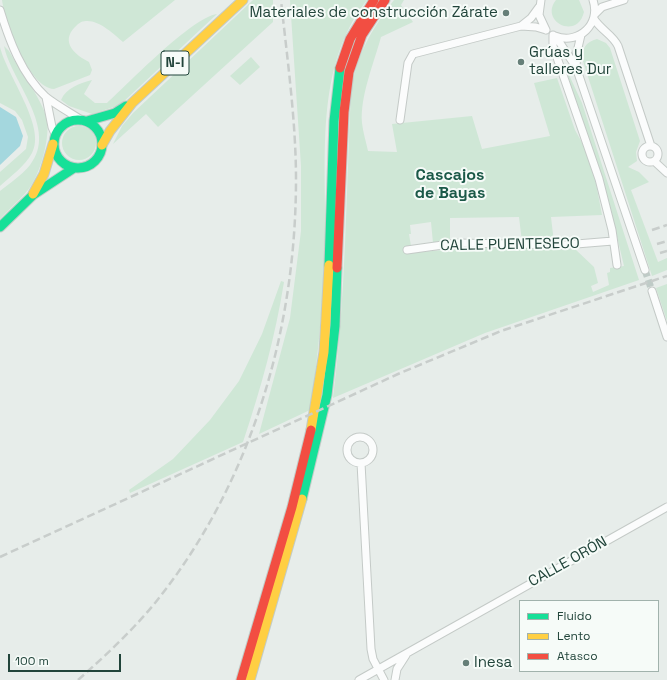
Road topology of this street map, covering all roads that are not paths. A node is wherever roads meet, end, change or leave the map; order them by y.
1 (243, 0) edge
2 (374, 0) edge
3 (385, 0) edge
4 (593, 0) edge
5 (624, 0) edge
6 (539, 3) edge
7 (0, 10) edge
8 (594, 17) junction
9 (521, 26) junction
10 (546, 30) junction
11 (604, 32) junction
12 (582, 34) junction
13 (554, 36) junction
14 (576, 67) junction
15 (46, 97) junction
16 (132, 103) junction
17 (83, 120) junction
18 (400, 120) dead end
19 (55, 137) junction
20 (102, 145) junction
21 (648, 147) junction
22 (656, 162) junction
23 (74, 168) junction
24 (667, 173) edge
25 (33, 195) junction
26 (0, 227) edge
27 (614, 241) junction
28 (407, 250) dead end
29 (617, 265) dead end
30 (645, 270) tunnel mouth
31 (652, 291) tunnel mouth
32 (667, 337) edge
33 (361, 463) dead end
34 (667, 507) edge
35 (407, 653) junction
36 (378, 669) junction
37 (241, 680) edge
38 (250, 680) edge
39 (359, 680) edge
40 (384, 680) edge
41 (395, 680) edge

1 - 16 main road, N-I
2 - 37 main road
3 - 38 main road
4 - 8 street
5 - 8 street
6 - 9 street
6 - 10 street
7 - 15 street
8 - 11 street
8 - 12 street
9 - 10 street
9 - 18 street
10 - 13 street
11 - 12 street
11 - 21 street
12 - 13 street
12 - 14 street
13 - 14 street
13 - 27 street
14 - 30 street
15 - 17 street
15 - 19 street
16 - 17 main road, N-I
16 - 20 main road, N-I
17 - 19 main road
17 - 20 main road
19 - 23 main road
19 - 25 main road
20 - 23 main road
21 - 22 street
21 - 22 street
22 - 24 street
23 - 25 main road
25 - 26 main road
27 - 28 street, CALLE PUENTESECO
27 - 29 street
31 - 32 street
33 - 36 street
34 - 35 street, CALLE ORÓN
35 - 36 street, CALLE ORÓN
35 - 41 street, CALLE ORÓN
36 - 39 street, CALLE ORÓN
36 - 40 street

